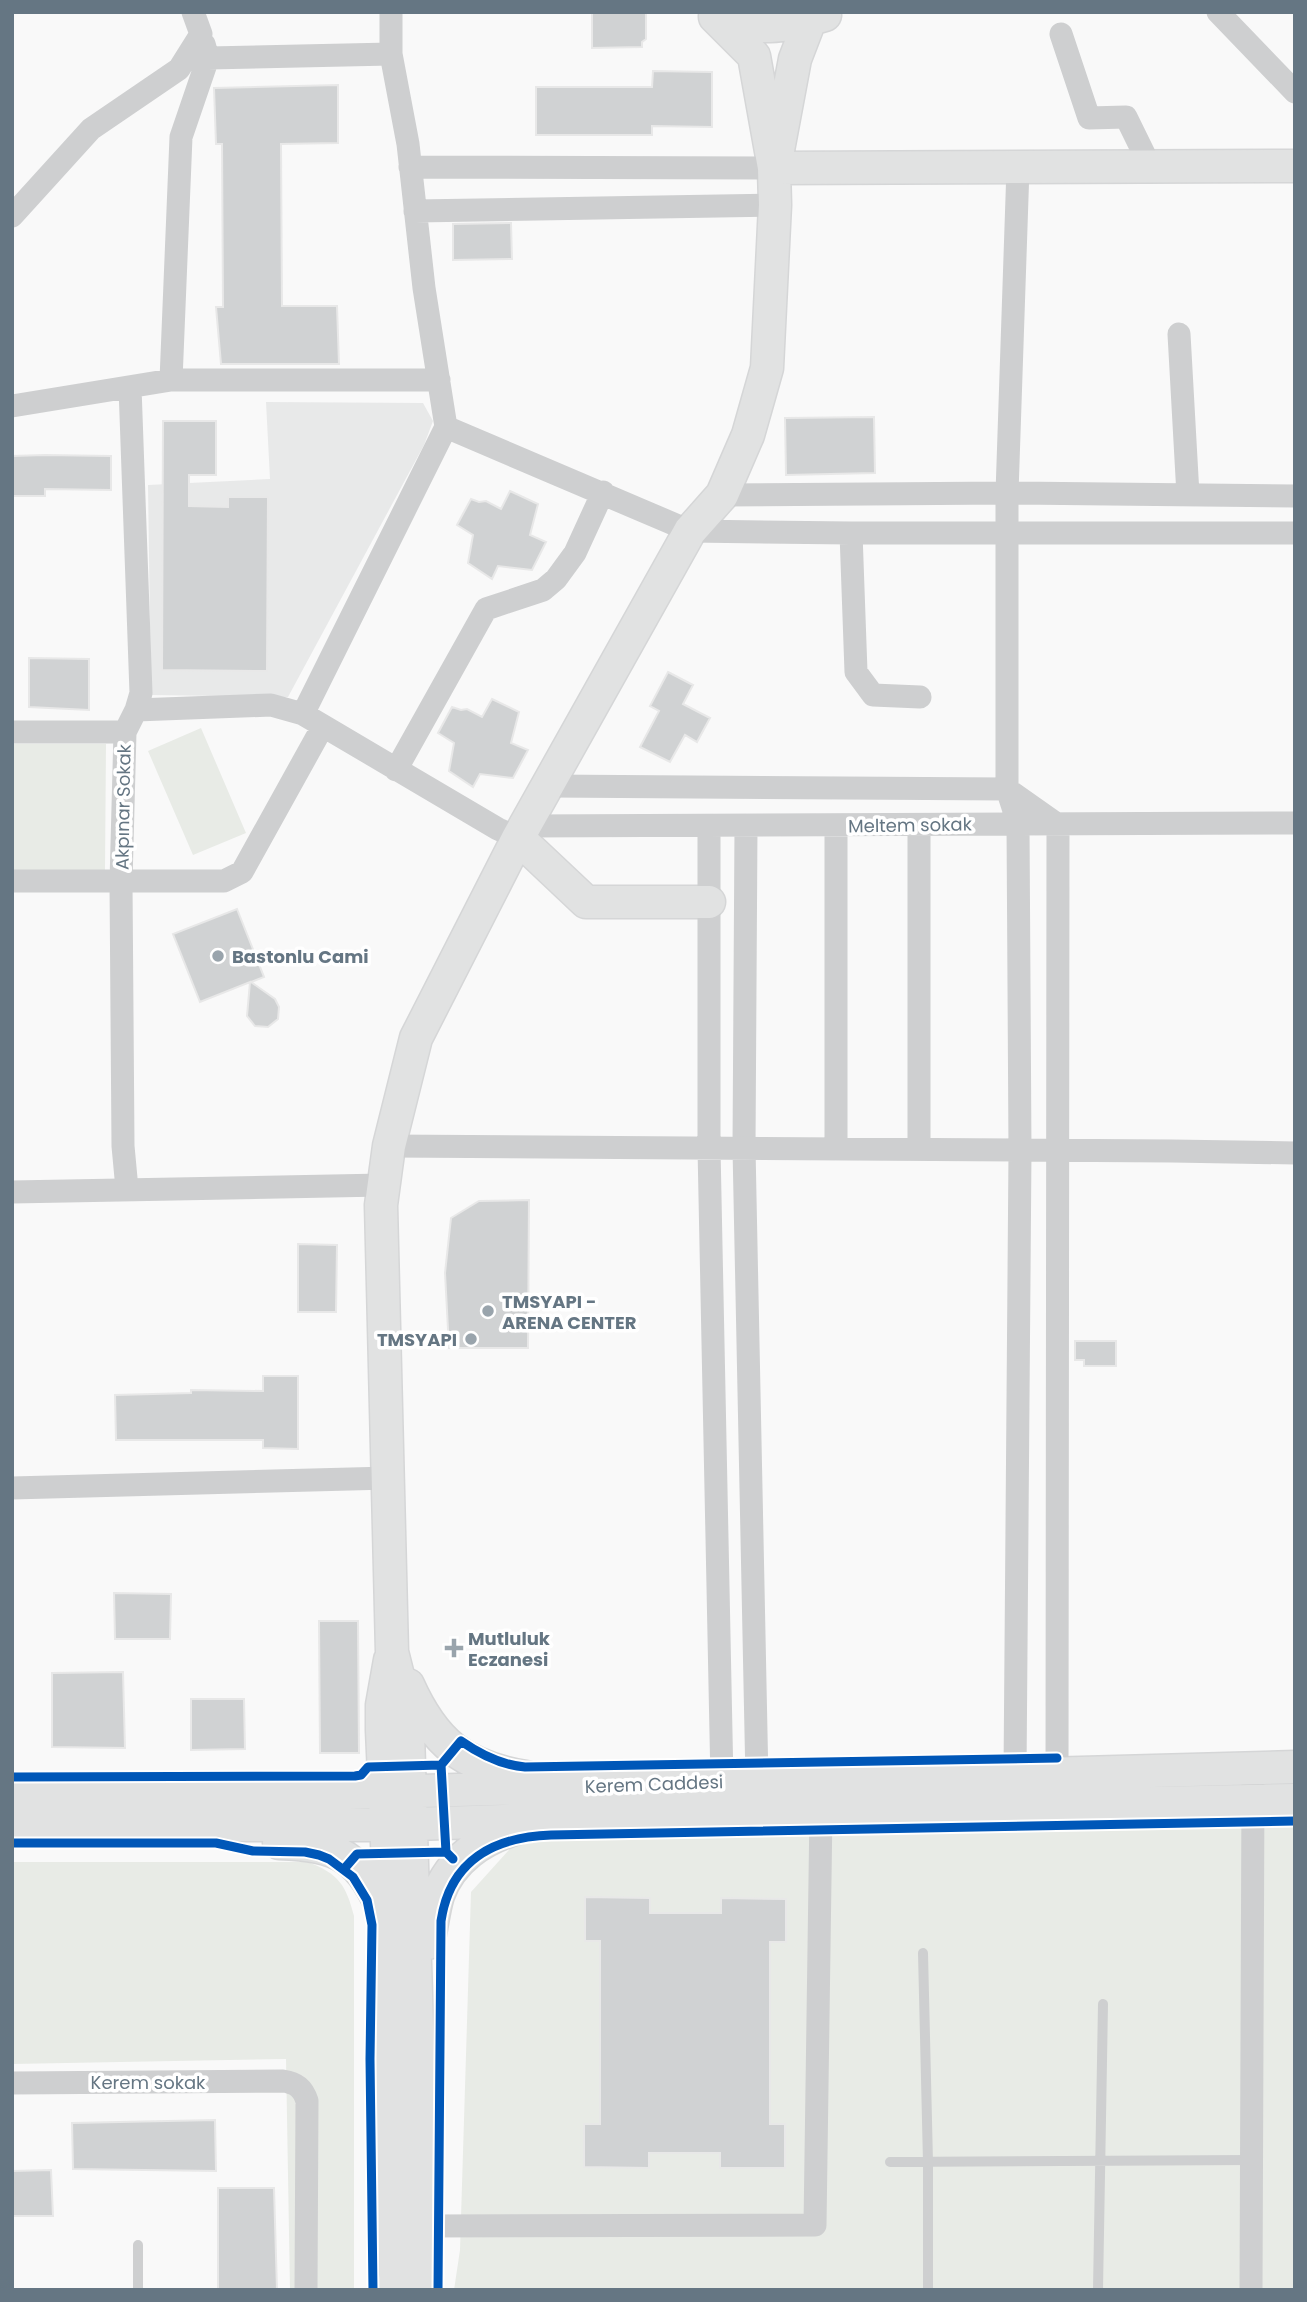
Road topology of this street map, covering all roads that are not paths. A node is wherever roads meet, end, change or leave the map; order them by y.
1 (193, 12) edge
2 (391, 12) edge
3 (1218, 12) edge
4 (714, 14) edge
5 (819, 16) edge
6 (201, 34) junction
7 (1061, 34) dead end
8 (391, 54) junction
9 (208, 58) junction
10 (1295, 92) edge
11 (1295, 166) edge
12 (410, 167) junction
13 (774, 168) junction
14 (1151, 168) junction
15 (1018, 169) junction
16 (775, 205) junction
17 (415, 211) junction
18 (12, 216) edge
19 (1179, 334) dead end
20 (171, 380) junction
21 (439, 380) junction
22 (130, 387) junction
23 (12, 406) edge
24 (446, 427) junction
25 (603, 492) junction
26 (1007, 493) junction
27 (722, 495) junction
28 (1188, 495) junction
29 (1295, 496) edge
30 (691, 531) junction
31 (851, 533) junction
32 (1009, 533) junction
33 (1295, 533) edge
34 (920, 696) dead end
35 (136, 710) junction
36 (313, 720) junction
37 (12, 732) edge
38 (125, 732) junction
39 (396, 770) junction
40 (549, 786) junction
41 (1007, 789) junction
42 (1018, 823) junction
43 (1295, 823) edge
44 (1058, 825) junction
45 (709, 826) junction
46 (746, 826) junction
47 (836, 826) junction
48 (919, 826) junction
49 (522, 832) junction
50 (12, 881) edge
51 (121, 882) junction
52 (709, 902) junction
53 (389, 1146) junction
54 (709, 1148) junction
55 (744, 1148) junction
56 (836, 1149) junction
57 (919, 1149) junction
58 (1059, 1150) junction
59 (1020, 1151) junction
60 (1295, 1153) edge
61 (383, 1185) junction
62 (127, 1189) junction
63 (12, 1192) edge
64 (389, 1478) junction
65 (12, 1488) edge
66 (392, 1652) junction
67 (1295, 1767) edge
68 (1253, 1768) junction
69 (1057, 1773) junction
70 (1015, 1774) junction
71 (757, 1781) junction
72 (722, 1782) junction
73 (575, 1786) junction
74 (398, 1792) junction
75 (12, 1793) edge
76 (1295, 1800) edge
77 (1253, 1801) junction
78 (821, 1810) junction
79 (559, 1818) junction
80 (400, 1824) junction
81 (12, 1825) edge
82 (214, 1825) junction
83 (391, 1934) junction
84 (923, 1953) dead end
85 (417, 1970) junction
86 (1103, 2004) dead end
87 (12, 2083) edge
88 (1251, 2160) junction
89 (1100, 2161) junction
90 (890, 2162) dead end
91 (928, 2162) junction
92 (425, 2226) junction
93 (138, 2245) dead end
94 (138, 2290) edge
95 (306, 2290) edge
96 (393, 2290) edge
97 (425, 2290) edge
98 (928, 2290) edge
99 (1098, 2290) edge
100 (1251, 2290) edge

1 - 6 street
2 - 8 street
3 - 10 street
4 - 5 street
4 - 13 street
5 - 13 street
6 - 9 street
6 - 18 street
7 - 14 street
8 - 9 street
8 - 12 street
9 - 20 street
11 - 14 street
12 - 13 street
12 - 17 street
13 - 15 street
13 - 16 street
14 - 15 street
15 - 26 street
16 - 17 street
16 - 27 street
17 - 21 street
19 - 28 street
20 - 21 street
20 - 22 street
21 - 24 street
22 - 23 street
22 - 35 street, Akpınar Sokak
24 - 25 street
24 - 36 street
25 - 30 street
25 - 39 street
26 - 27 street
26 - 28 street
26 - 32 street
27 - 30 street
28 - 29 street
30 - 31 street
30 - 40 street
31 - 32 street
31 - 34 street
32 - 33 street
32 - 41 street
35 - 36 street
35 - 38 street, Akpınar Sokak
36 - 39 street
36 - 51 street
37 - 38 street
38 - 51 street, Akpınar Sokak
39 - 49 street
40 - 41 street, Meltem sokak
40 - 49 street
41 - 42 street
41 - 44 street
42 - 44 street, Meltem sokak
42 - 48 street, Meltem sokak
42 - 59 street
43 - 44 street, Meltem sokak
44 - 58 street
45 - 46 street, Meltem sokak
45 - 49 street, Meltem sokak
45 - 52 street
46 - 47 street, Meltem sokak
46 - 55 street
47 - 48 street, Meltem sokak
47 - 56 street
48 - 57 street
49 - 52 street
49 - 53 street
50 - 51 street
51 - 62 street, Akpınar Sokak
52 - 54 street
53 - 54 street
53 - 61 street
54 - 55 street
54 - 72 street
55 - 56 street
55 - 71 street
56 - 57 street
57 - 59 street
58 - 59 street
58 - 60 street
58 - 69 street
59 - 70 street
61 - 62 street
61 - 64 street
62 - 63 street
64 - 65 street
64 - 66 street
66 - 73 street
66 - 74 street
67 - 68 street, Kerem Caddesi
68 - 69 street, Kerem Caddesi
68 - 77 street
69 - 70 street, Kerem Caddesi
70 - 71 street, Kerem Caddesi
71 - 72 street, Kerem Caddesi
72 - 73 street, Kerem Caddesi
73 - 74 street, Kerem Caddesi
74 - 75 street, Kerem Caddesi
74 - 80 street
76 - 77 street, Kerem Caddesi
77 - 78 street, Kerem Caddesi
77 - 88 street
78 - 79 street, Kerem Caddesi
78 - 92 street
79 - 80 street, Kerem Caddesi
79 - 85 street
80 - 82 street, Kerem Caddesi
80 - 83 street
80 - 85 street
81 - 82 street, Kerem Caddesi
82 - 83 street
83 - 96 street
84 - 91 lane
85 - 92 street
86 - 89 lane
87 - 95 street, Kerem sokak
88 - 89 lane
88 - 100 street
89 - 91 lane
89 - 99 lane
90 - 91 lane
91 - 98 lane
92 - 97 street
93 - 94 lane

